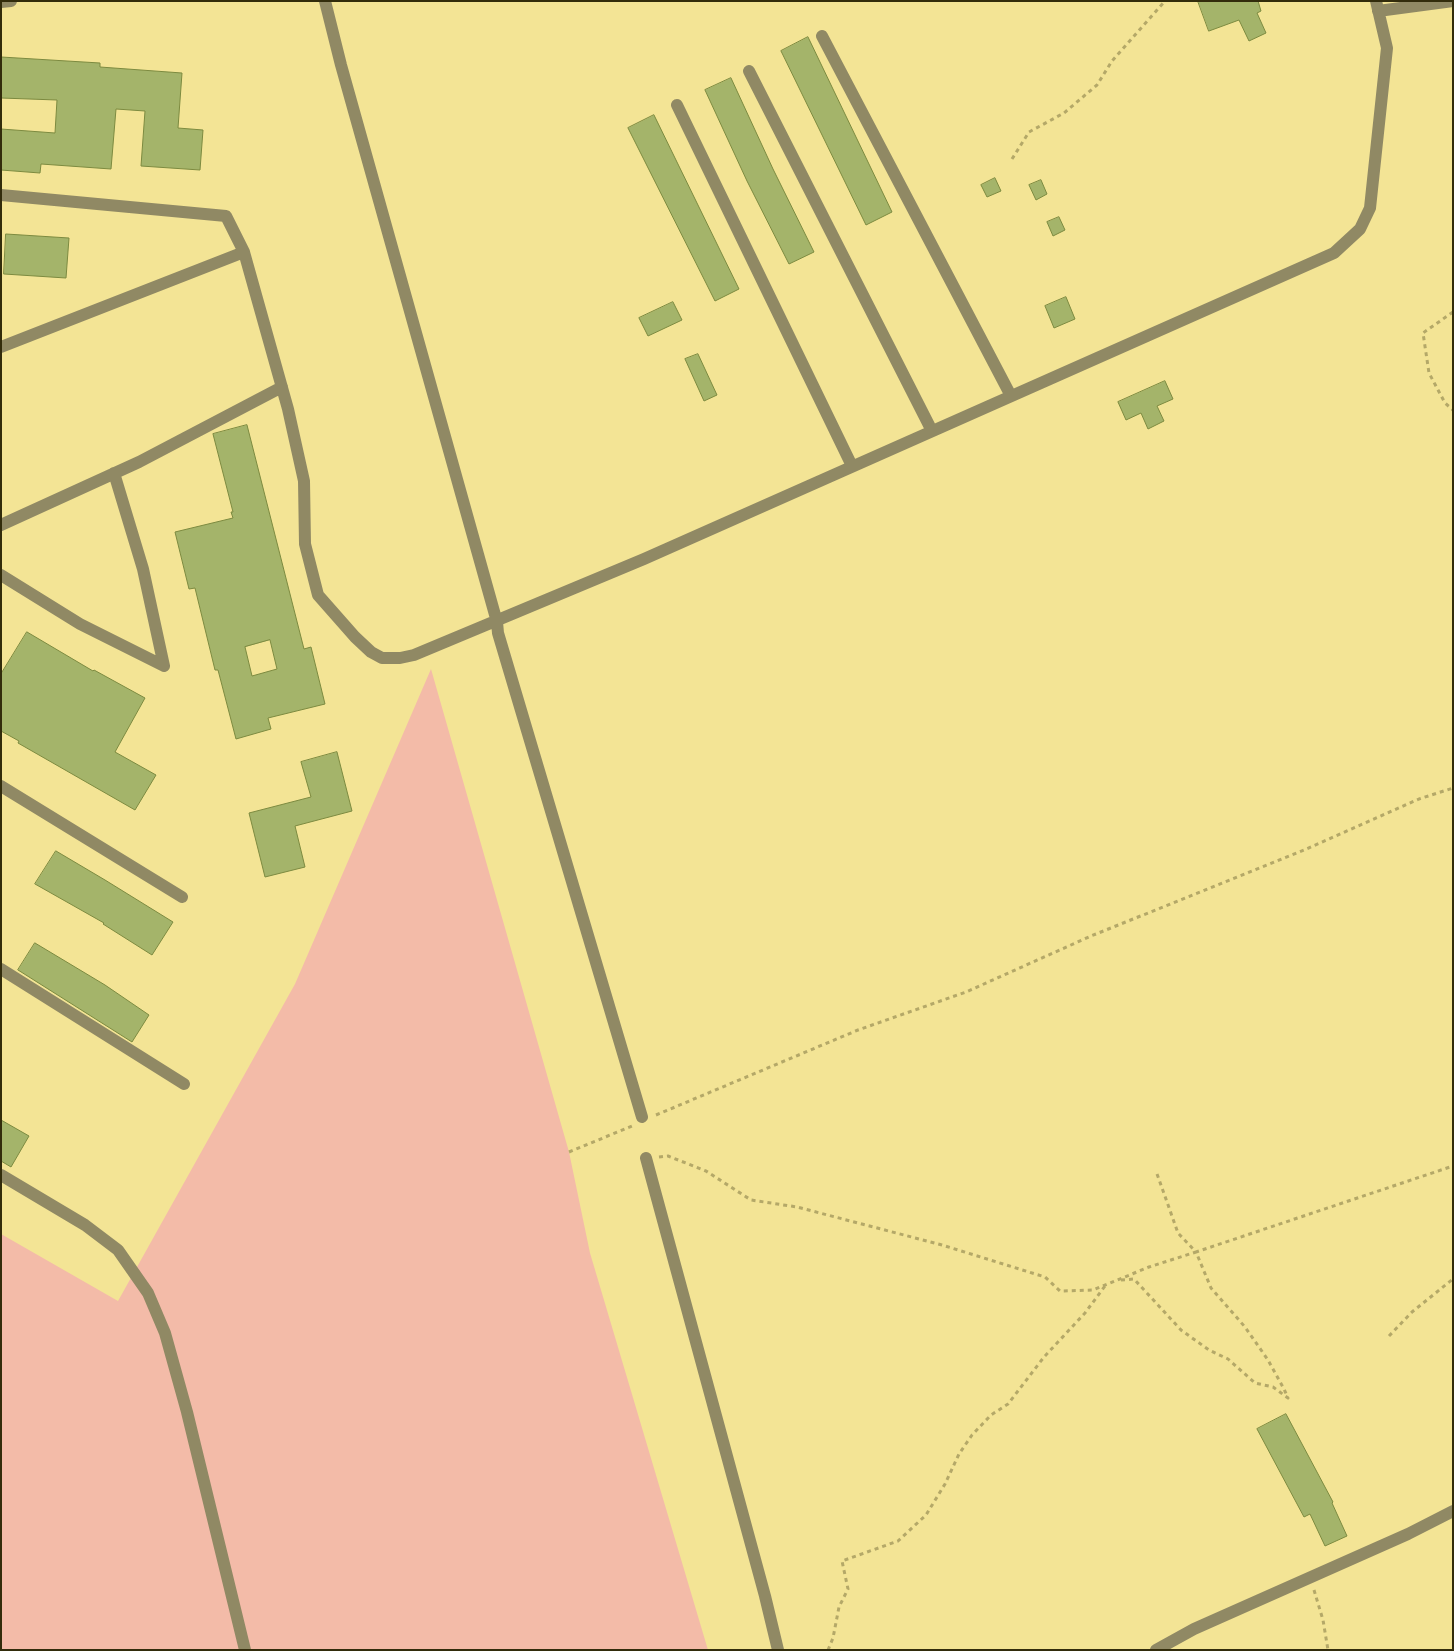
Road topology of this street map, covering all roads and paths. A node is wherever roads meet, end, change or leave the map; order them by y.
1 (11, 1) edge
2 (325, 1) edge
3 (1165, 1) edge
4 (1, 2) edge
5 (1453, 2) edge
6 (1377, 6) edge
7 (822, 36) dead end
8 (749, 71) dead end
9 (677, 104) dead end
10 (1012, 159) dead end
11 (1, 195) edge
12 (244, 252) junction
13 (1453, 312) edge
14 (1, 347) edge
15 (282, 387) junction
16 (1011, 396) junction
17 (1453, 410) edge
18 (932, 431) junction
19 (852, 466) junction
20 (114, 473) junction
21 (1, 525) edge
22 (1, 574) edge
23 (498, 622) junction
24 (1, 786) edge
25 (1453, 788) edge
26 (182, 897) dead end
27 (1, 969) edge
28 (184, 1084) dead end
29 (641, 1120) junction
30 (569, 1152) dead end
31 (646, 1158) joint
32 (1453, 1166) edge
33 (1156, 1171) dead end
34 (1, 1175) edge
35 (1196, 1252) junction
36 (1453, 1279) edge
37 (1116, 1280) junction
38 (1105, 1285) junction
39 (1389, 1336) dead end
40 (1453, 1511) edge
41 (1311, 1578) junction
42 (245, 1650) edge
43 (778, 1650) edge
44 (828, 1650) edge
45 (1156, 1650) edge
46 (1328, 1650) edge

1 - 4 street
2 - 23 street
3 - 10 path
5 - 6 street
6 - 16 street
7 - 16 street
8 - 18 street
9 - 19 street
11 - 12 street
12 - 14 street
12 - 15 street
13 - 17 path
15 - 20 street
15 - 23 street
16 - 18 street
18 - 19 street
19 - 23 street
20 - 21 street
20 - 22 street
23 - 29 street
24 - 26 street
25 - 29 path
27 - 28 street
29 - 30 path
31 - 38 path
31 - 43 street
32 - 35 path
33 - 35 path
34 - 42 street
35 - 37 path
35 - 37 path
36 - 39 path
37 - 38 path
38 - 44 path
40 - 41 street
41 - 45 street
41 - 46 path

